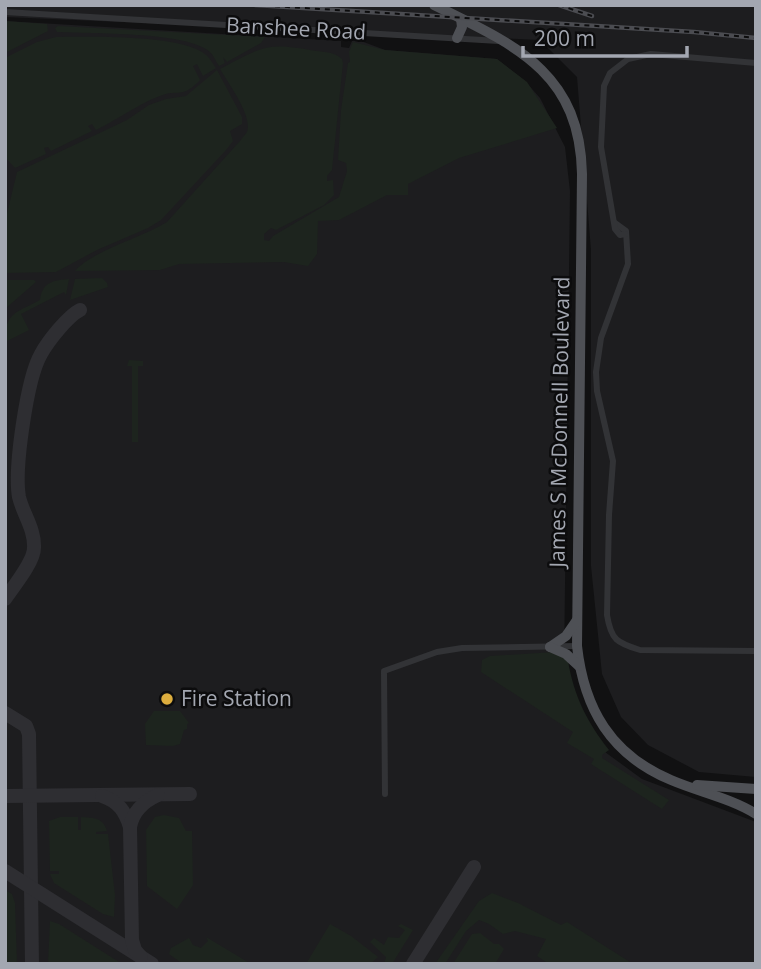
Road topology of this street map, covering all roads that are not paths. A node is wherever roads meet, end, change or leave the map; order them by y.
1 (434, 5) edge
2 (5, 12) edge
3 (461, 19) junction
4 (457, 38) junction
5 (503, 41) junction
6 (756, 63) edge
7 (577, 620) junction
8 (577, 646) junction
9 (550, 647) junction
10 (756, 651) edge
11 (579, 666) junction
12 (676, 782) junction
13 (756, 789) edge
14 (385, 794) dead end
15 (756, 814) edge

1 - 3 main road, James S McDonnell Boulevard
2 - 4 street, Banshee Road
3 - 4 main road
3 - 5 main road, James S McDonnell Boulevard
4 - 5 street, Banshee Road
5 - 7 main road, James S McDonnell Boulevard
6 - 10 street
7 - 8 main road, James S McDonnell Boulevard
7 - 9 main road
8 - 9 street
8 - 11 main road, James S McDonnell Boulevard
9 - 11 main road
9 - 14 street
11 - 12 main road, James S McDonnell Boulevard
12 - 13 main road
12 - 15 main road, James S McDonnell Boulevard

